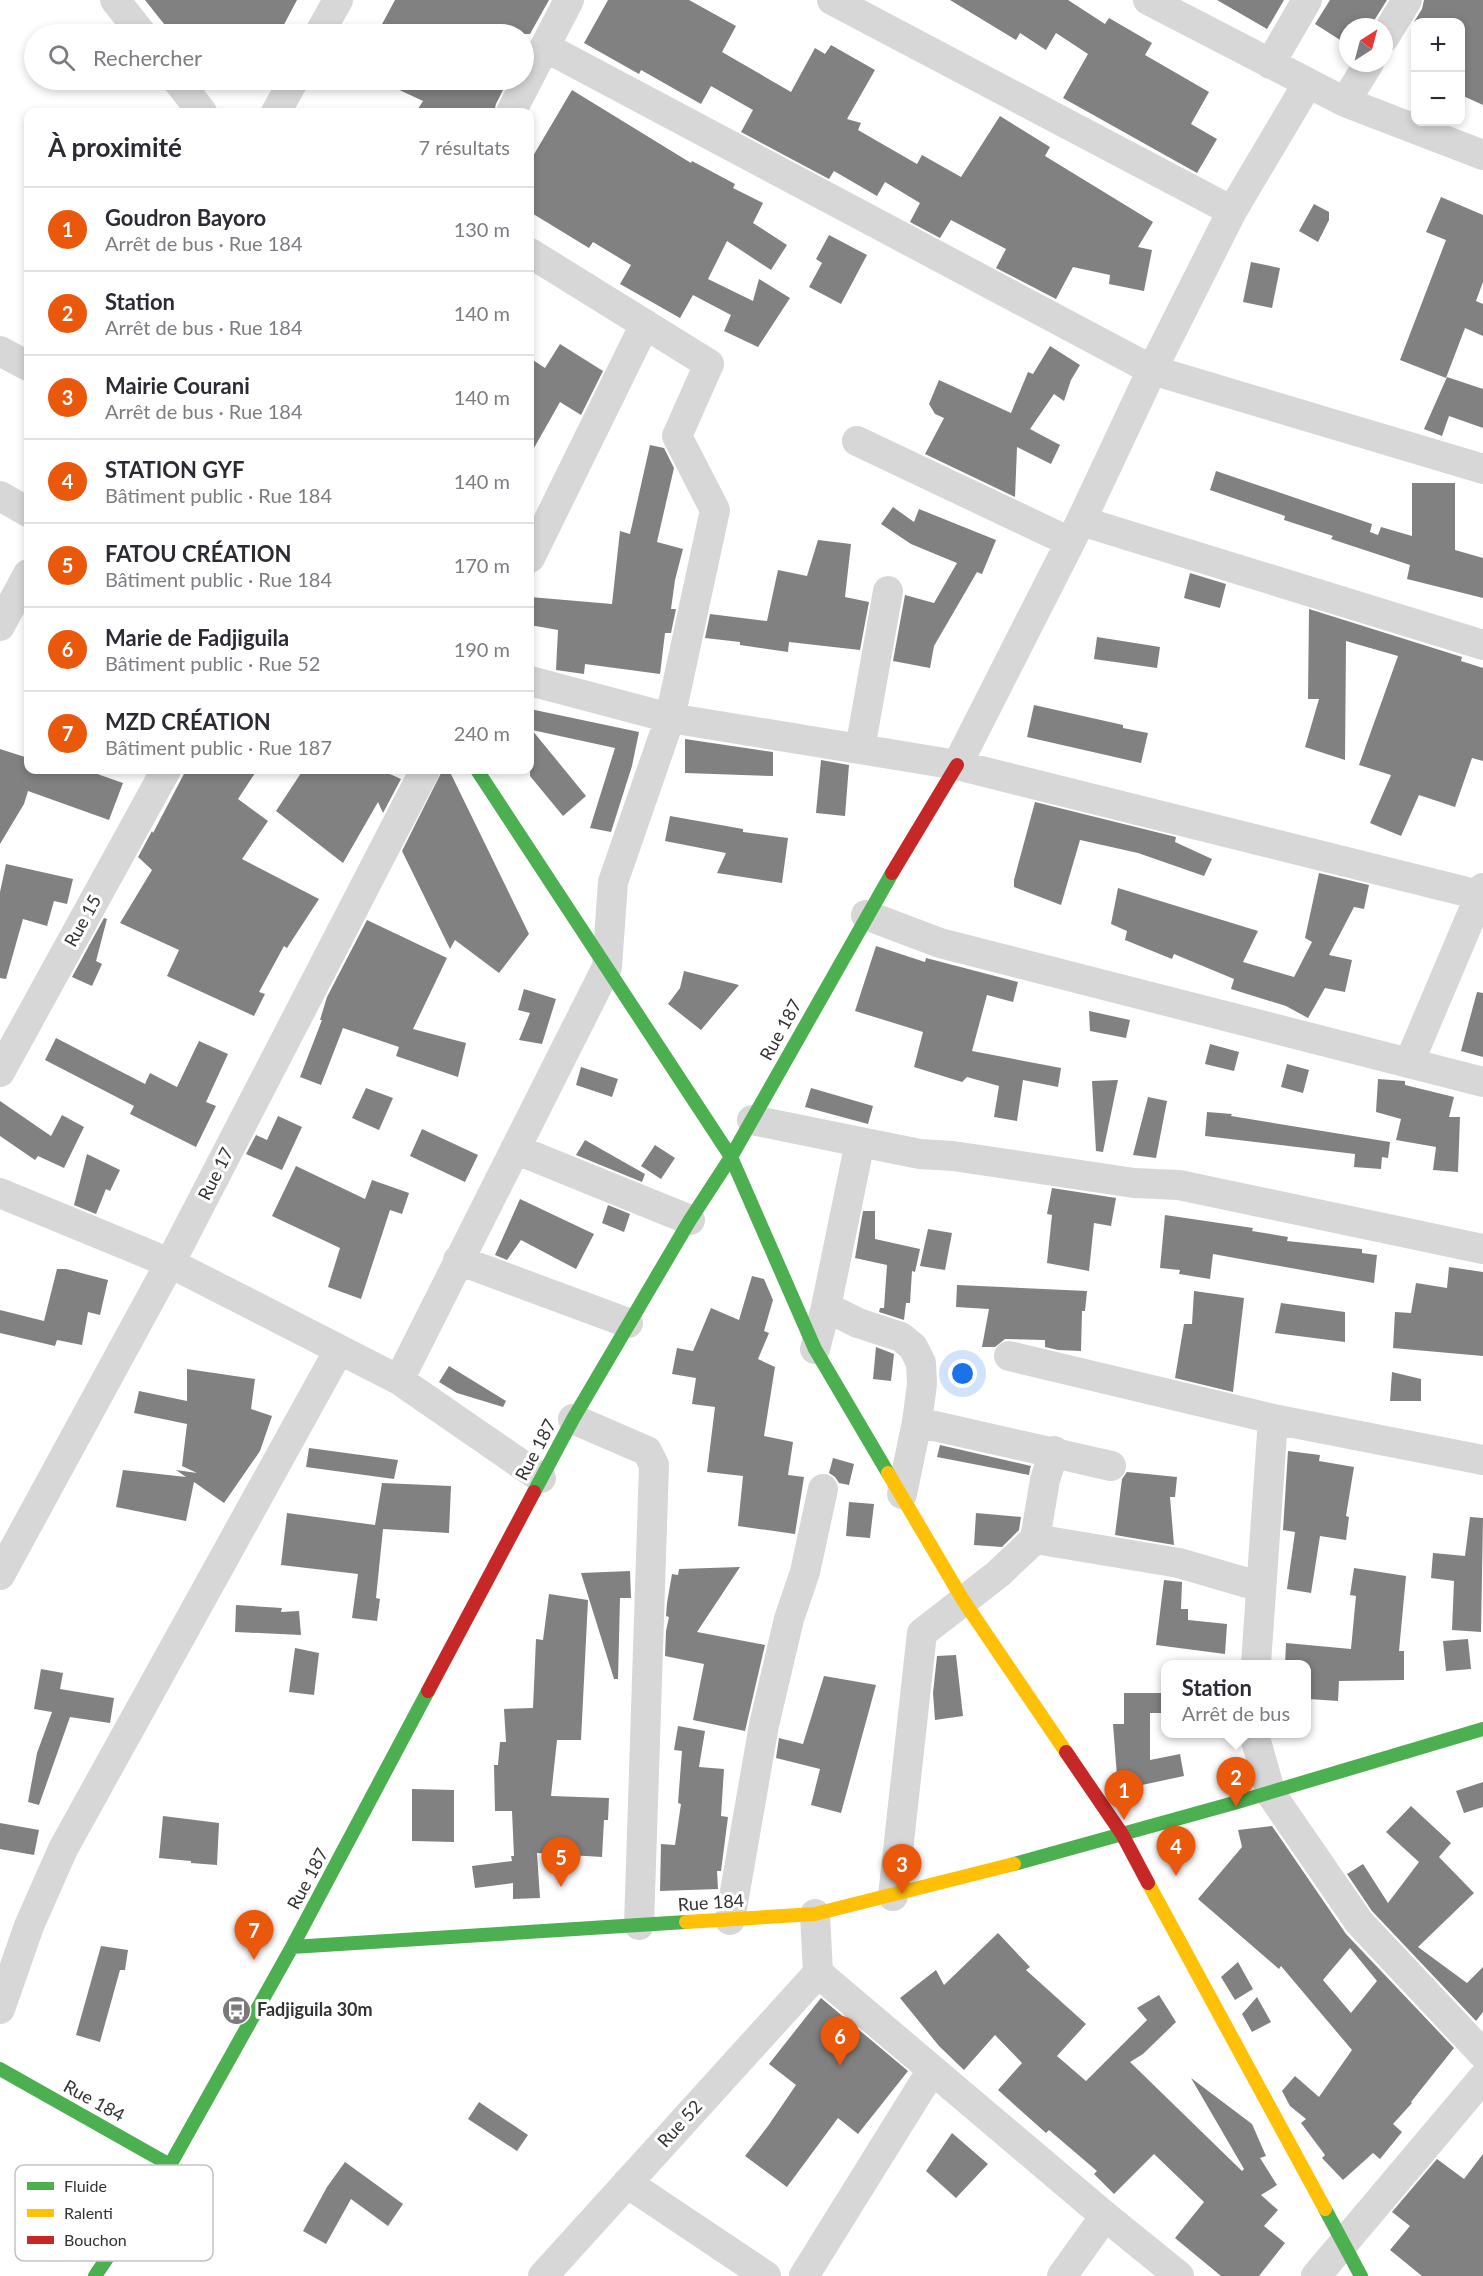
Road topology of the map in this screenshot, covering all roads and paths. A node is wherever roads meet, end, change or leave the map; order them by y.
1 (115, 0) edge
2 (338, 0) edge
3 (569, 0) edge
4 (832, 0) edge
5 (1148, 0) edge
6 (1307, 0) edge
7 (1407, 0) edge
8 (1393, 23) edge
9 (134, 24) edge
10 (325, 24) edge
11 (545, 47) junction
12 (1270, 64) junction
13 (534, 68) edge
14 (1363, 72) edge
15 (1308, 83) junction
16 (185, 90) edge
17 (288, 90) edge
18 (523, 90) edge
19 (1345, 102) junction
20 (199, 108) edge
21 (278, 108) edge
22 (513, 108) edge
23 (1483, 155) edge
24 (1232, 211) junction
25 (534, 255) edge
26 (645, 324) junction
27 (0, 351) edge
28 (24, 364) edge
29 (1152, 370) junction
30 (857, 441) dead end
31 (1483, 469) edge
32 (0, 496) edge
33 (24, 510) edge
34 (1076, 532) junction
35 (534, 550) edge
36 (24, 581) edge
37 (888, 591) dead end
38 (0, 626) edge
39 (1483, 645) edge
40 (534, 682) edge
41 (670, 718) junction
42 (860, 749) junction
43 (957, 765) junction
44 (164, 774) edge
45 (423, 774) edge
46 (480, 774) edge
47 (1482, 893) edge
48 (866, 915) junction
49 (607, 967) junction
50 (1409, 1063) junction
51 (0, 1072) edge
52 (1483, 1082) edge
53 (752, 1120) junction
54 (860, 1142) junction
55 (515, 1149) junction
56 (731, 1157) junction
57 (0, 1193) edge
58 (690, 1220) junction
59 (1483, 1249) edge
60 (459, 1260) junction
61 (170, 1263) junction
62 (826, 1307) junction
63 (628, 1323) junction
64 (815, 1349) junction
65 (339, 1350) junction
66 (1009, 1356) dead end
67 (399, 1380) junction
68 (573, 1419) junction
69 (1273, 1419) junction
70 (917, 1422) junction
71 (1054, 1451) junction
72 (1483, 1460) edge
73 (1111, 1466) dead end
74 (541, 1478) junction
75 (823, 1489) dead end
76 (902, 1494) junction
77 (1035, 1539) junction
78 (0, 1575) edge
79 (1261, 1587) junction
80 (963, 1600) junction
81 (1256, 1660) edge
82 (1483, 1729) edge
83 (1255, 1738) edge
84 (1270, 1794) junction
85 (1122, 1834) junction
86 (892, 1896) junction
87 (815, 1914) junction
88 (730, 1920) junction
89 (639, 1925) junction
90 (292, 1947) junction
91 (818, 1973) junction
92 (0, 2009) edge
93 (1483, 2054) edge
94 (0, 2069) edge
95 (932, 2070) junction
96 (1483, 2078) edge
97 (170, 2165) joint
98 (627, 2183) junction
99 (1105, 2217) junction
100 (1344, 2246) junction
101 (105, 2261) edge
102 (95, 2276) edge
103 (543, 2276) edge
104 (766, 2276) edge
105 (804, 2276) edge
106 (1062, 2276) edge
107 (1179, 2276) edge
108 (1316, 2276) edge
109 (1361, 2276) edge

1 - 9 street
2 - 10 street
3 - 11 street
4 - 24 street
5 - 12 street
6 - 12 street
7 - 8 street
11 - 13 street
11 - 29 street
12 - 15 street
14 - 19 street
15 - 19 street
15 - 24 street
16 - 20 street
17 - 21 street
18 - 22 street
19 - 23 street
24 - 29 street
25 - 26 street
26 - 35 street
26 - 41 street
27 - 28 street
29 - 31 street
29 - 34 street
30 - 34 street
32 - 33 street
34 - 39 street
34 - 43 street
36 - 38 street
37 - 42 street
40 - 41 street
41 - 42 street
41 - 49 street
42 - 43 street
43 - 47 street
43 - 48 street, Rue 187
44 - 51 street, Rue 15
45 - 61 street, Rue 17
46 - 49 street
47 - 50 street
48 - 50 street
48 - 53 street, Rue 187
49 - 55 street
49 - 56 street
50 - 52 street
53 - 54 street
53 - 56 street, Rue 187
54 - 59 street
54 - 62 street
55 - 58 street
55 - 60 street
56 - 58 street, Rue 187
56 - 64 street
57 - 61 street
58 - 63 street, Rue 187
60 - 63 street
60 - 67 street
61 - 65 street
61 - 78 street, Rue 17
62 - 64 street
62 - 70 street
63 - 68 street, Rue 187
64 - 76 street
65 - 67 street
65 - 92 street
66 - 69 street
67 - 74 street
68 - 74 street, Rue 187
68 - 89 street
69 - 72 street
69 - 79 street
70 - 71 street
70 - 76 street
71 - 73 street
71 - 77 street
74 - 90 street, Rue 187
75 - 88 street
76 - 80 street
77 - 79 street
77 - 80 street
79 - 81 street
80 - 85 street
80 - 86 street
82 - 84 street, Rue 184
83 - 84 street
84 - 85 street, Rue 184
84 - 93 street
85 - 86 street, Rue 184
85 - 100 street
86 - 87 street, Rue 184
87 - 88 street, Rue 184
87 - 91 street
88 - 89 street, Rue 184
89 - 90 street, Rue 184
90 - 97 street, Rue 187
91 - 95 street
91 - 98 street, Rue 52
94 - 97 street, Rue 184
95 - 99 street
95 - 105 street
96 - 100 street
98 - 103 street, Rue 52
98 - 104 street
99 - 106 street
99 - 107 street
100 - 108 street
100 - 109 street
101 - 102 street, Rue 187

